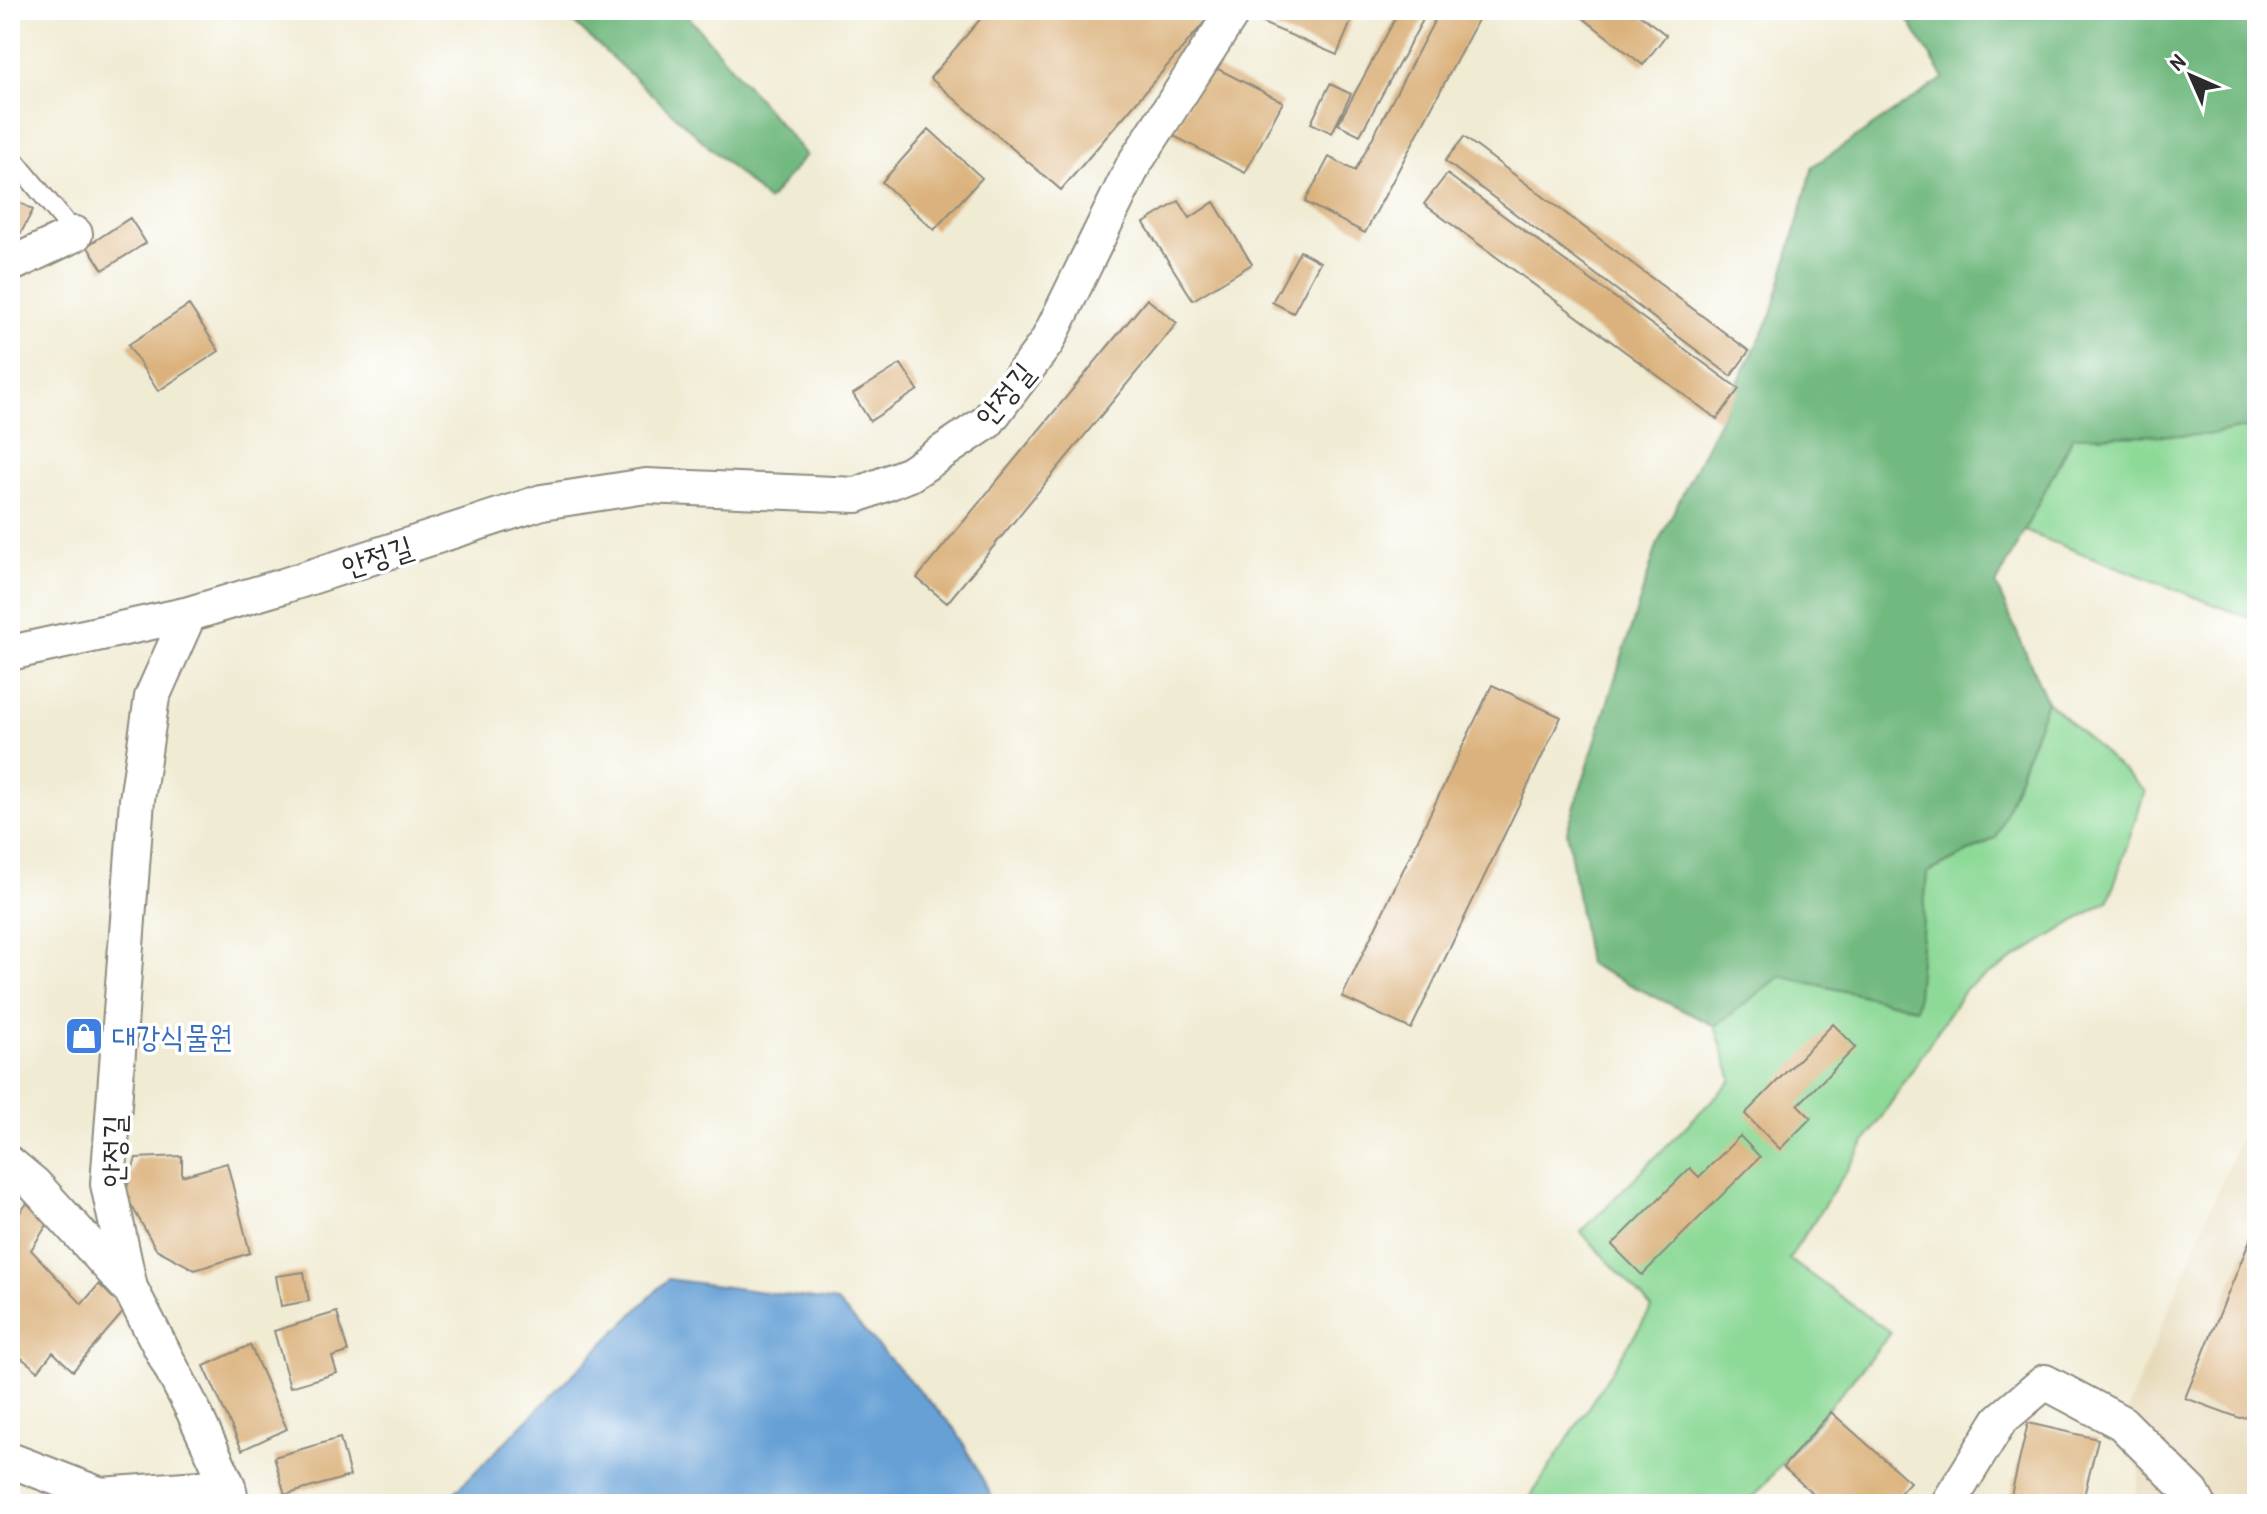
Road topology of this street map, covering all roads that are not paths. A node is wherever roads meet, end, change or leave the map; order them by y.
1 (1234, 10) edge
2 (10, 155) edge
3 (75, 234) joint
4 (10, 265) edge
5 (189, 614) junction
6 (10, 653) edge
7 (10, 1164) edge
8 (130, 1288) junction
9 (10, 1460) edge
10 (230, 1495) edge
11 (1948, 1504) edge
12 (2198, 1504) edge

1 - 5 street, 안정길
2 - 3 lane
3 - 4 street
5 - 6 street
5 - 8 street, 안정길
7 - 8 street
8 - 10 street, 안정길
9 - 10 street
11 - 12 street

